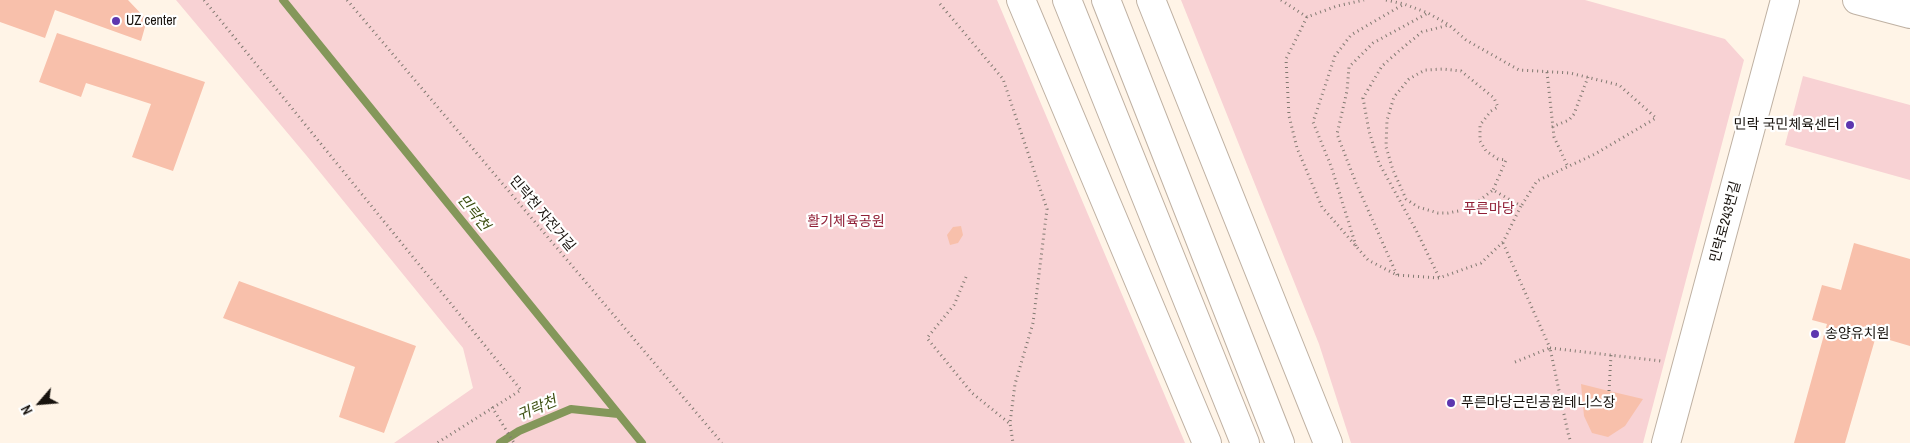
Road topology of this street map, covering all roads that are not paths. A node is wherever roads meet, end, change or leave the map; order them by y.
1 (1021, 0) edge
2 (1067, 0) edge
3 (1106, 0) edge
4 (1152, 0) edge
5 (1784, 0) edge
6 (1857, 0) edge
7 (1910, 14) edge
8 (1206, 443) edge
9 (1245, 443) edge
10 (1280, 443) edge
11 (1328, 443) edge
12 (1666, 443) edge

1 - 8 main road
2 - 9 main road
3 - 10 main road
4 - 11 main road
5 - 12 main road, 민락로243번길
6 - 7 main road

